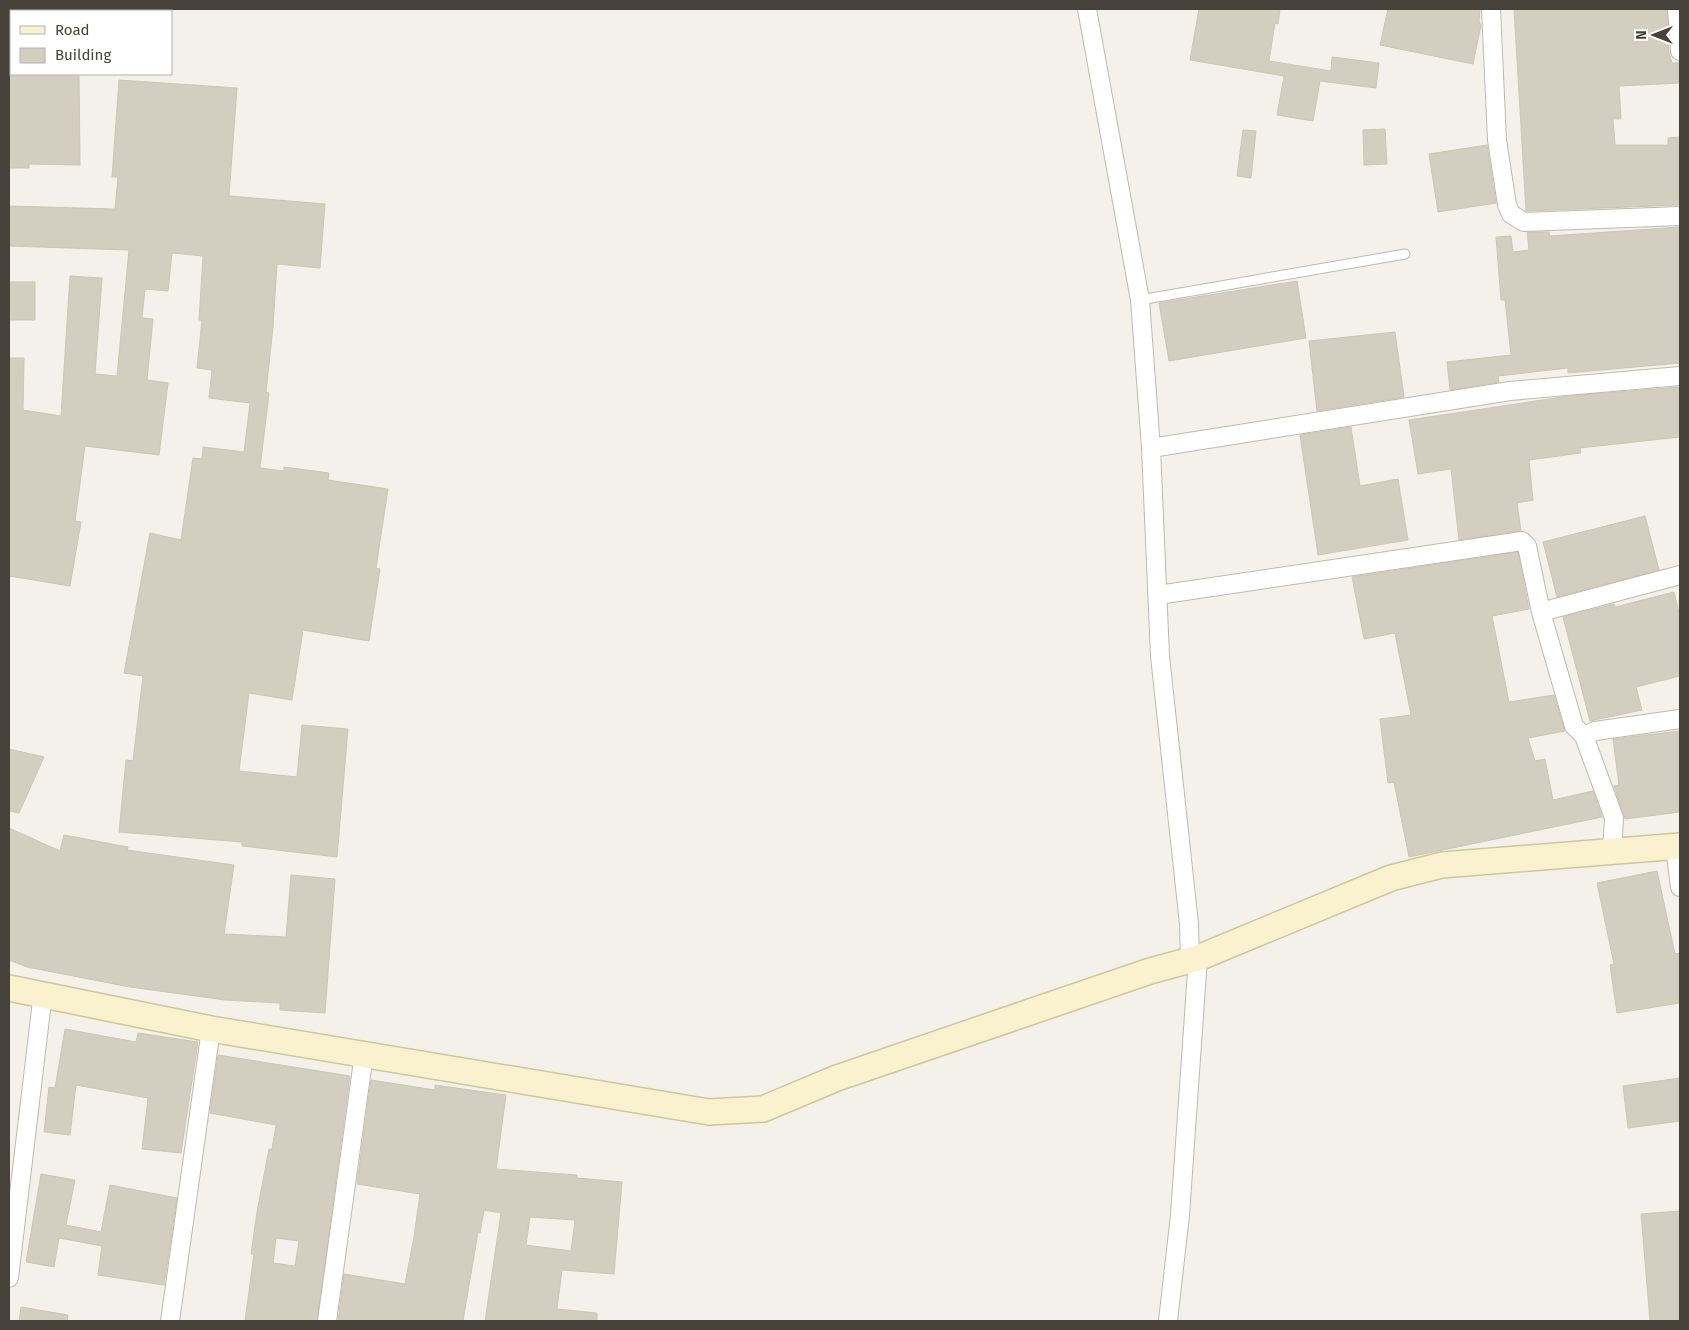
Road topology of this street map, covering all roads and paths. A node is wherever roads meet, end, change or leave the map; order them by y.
1 (1087, 9) edge
2 (1491, 9) edge
3 (1677, 9) edge
4 (1680, 51) edge
5 (1680, 216) edge
6 (1405, 254) dead end
7 (1140, 300) junction
8 (1680, 376) edge
9 (1151, 448) junction
10 (1680, 576) edge
11 (1158, 595) junction
12 (1541, 612) junction
13 (1680, 719) edge
14 (1584, 736) junction
15 (1678, 847) edge
16 (1612, 852) junction
17 (1680, 887) edge
18 (1194, 959) junction
19 (9, 988) edge
20 (43, 993) junction
21 (211, 1029) junction
22 (364, 1054) junction
23 (9, 1278) edge
24 (170, 1321) edge
25 (327, 1321) edge
26 (1168, 1321) edge

1 - 7 street
2 - 5 street
3 - 4 street
6 - 7 lane
7 - 9 street
8 - 9 street
9 - 11 street
10 - 12 street
11 - 12 street
11 - 18 street
12 - 14 street
13 - 14 street
14 - 16 street
15 - 16 street
15 - 17 street
16 - 18 street
18 - 22 street
18 - 26 street
19 - 20 street
20 - 21 street
20 - 23 street
21 - 22 street
21 - 24 street
22 - 25 street

